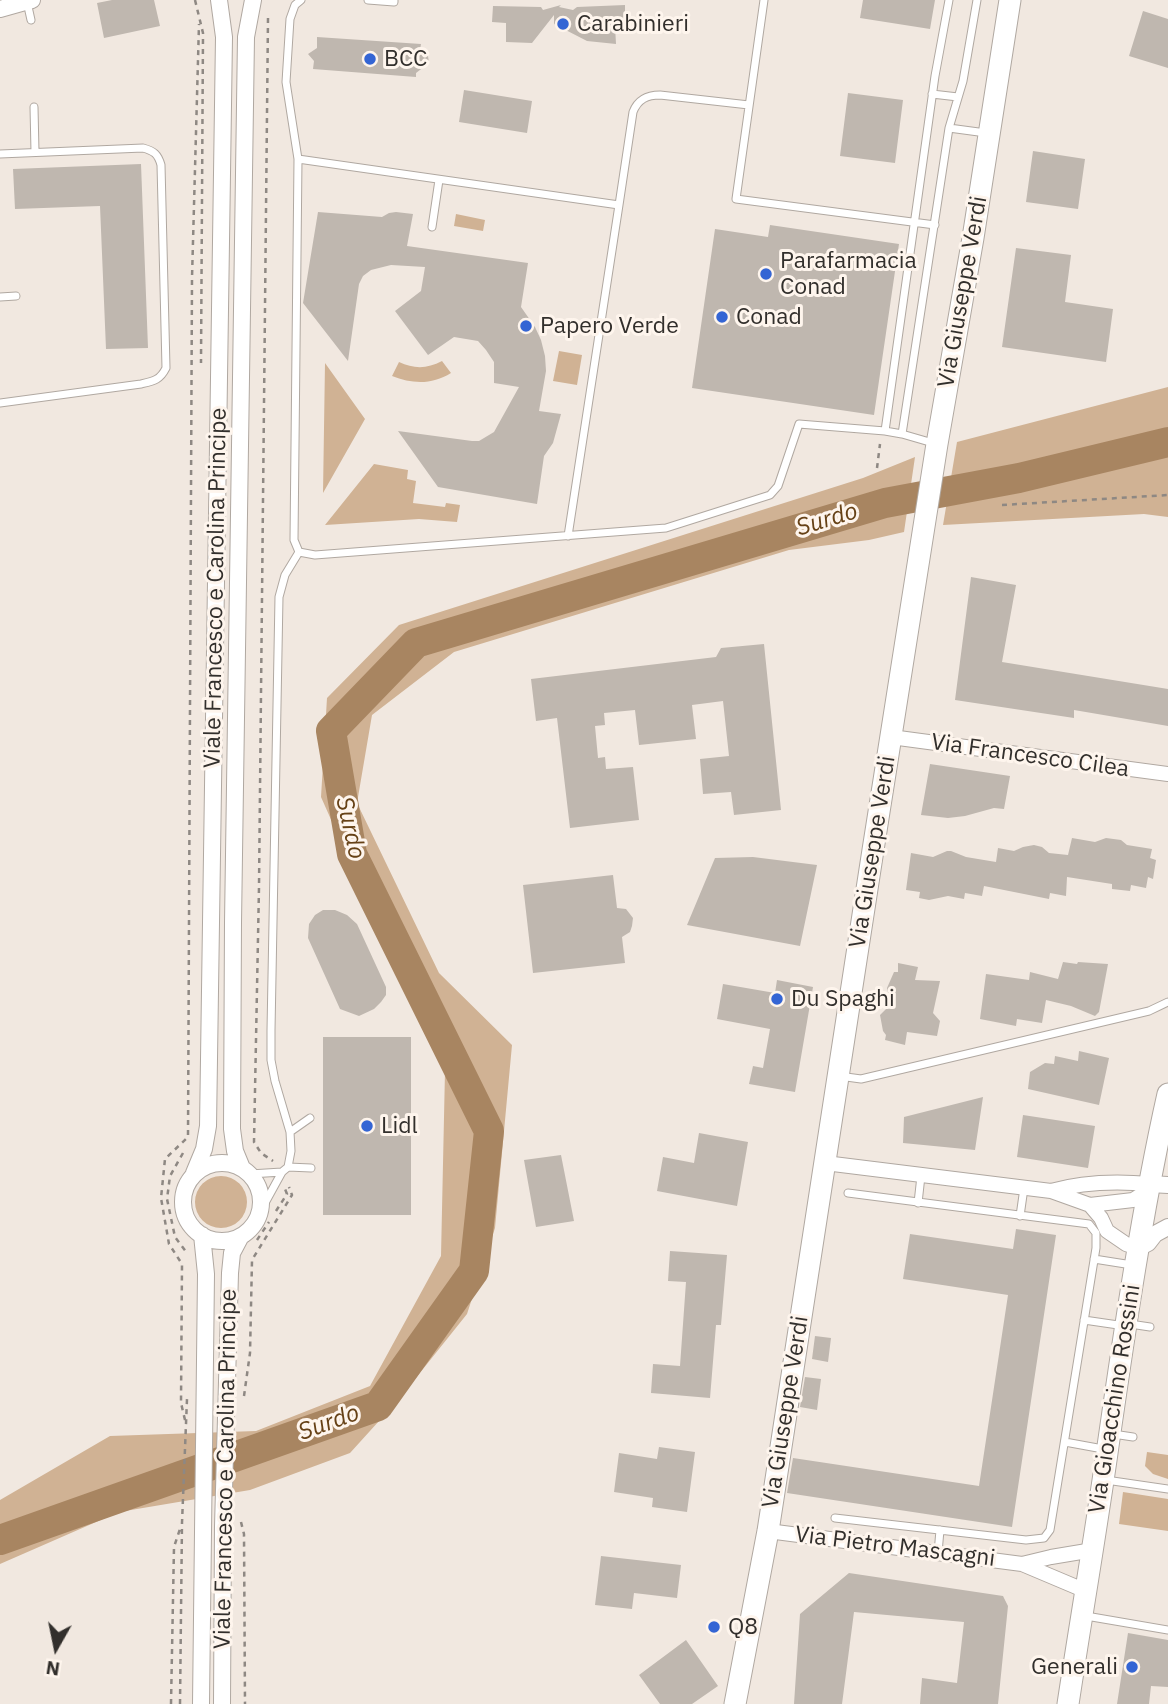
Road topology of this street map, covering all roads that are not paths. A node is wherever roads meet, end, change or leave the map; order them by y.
1 (219, 0) edge
2 (253, 0) edge
3 (301, 0) edge
4 (368, 0) edge
5 (394, 0) edge
6 (764, 0) edge
7 (949, 0) edge
8 (977, 0) edge
9 (1010, 0) edge
10 (29, 1) edge
11 (0, 9) edge
12 (31, 20) dead end
13 (932, 94) junction
14 (958, 97) junction
15 (749, 105) junction
16 (34, 107) dead end
17 (949, 128) junction
18 (989, 134) junction
19 (35, 152) junction
20 (0, 154) edge
21 (298, 159) junction
22 (439, 180) junction
23 (619, 205) junction
24 (914, 223) junction
25 (934, 225) junction
26 (432, 227) dead end
27 (16, 296) dead end
28 (0, 297) edge
29 (0, 403) edge
30 (883, 431) junction
31 (902, 434) junction
32 (937, 444) junction
33 (568, 536) junction
34 (299, 552) junction
35 (891, 737) junction
36 (1168, 775) edge
37 (1168, 1002) edge
38 (838, 1076) junction
39 (1168, 1098) edge
40 (310, 1118) dead end
41 (290, 1132) junction
42 (825, 1163) junction
43 (311, 1168) dead end
44 (285, 1170) junction
45 (246, 1171) junction
46 (194, 1173) junction
47 (921, 1175) junction
48 (1159, 1184) edge
49 (1024, 1188) junction
50 (1051, 1191) junction
51 (848, 1193) dead end
52 (918, 1203) junction
53 (1090, 1205) junction
54 (260, 1212) junction
55 (1020, 1216) junction
56 (1167, 1228) edge
57 (202, 1235) junction
58 (241, 1236) junction
59 (1137, 1256) junction
60 (1094, 1259) junction
61 (1084, 1320) junction
62 (1126, 1324) junction
63 (1150, 1327) dead end
64 (1133, 1437) dead end
65 (1065, 1442) junction
66 (1109, 1442) junction
67 (1103, 1479) junction
68 (1168, 1489) edge
69 (835, 1518) dead end
70 (940, 1530) junction
71 (768, 1531) junction
72 (1093, 1550) junction
73 (938, 1553) junction
74 (1022, 1564) junction
75 (1086, 1591) junction
76 (1082, 1616) junction
77 (1168, 1630) edge
78 (201, 1704) edge
79 (222, 1704) edge
80 (735, 1704) edge
81 (1068, 1704) edge

1 - 46 street, Viale Francesco e Carolina Principe
2 - 45 street, Viale Francesco e Carolina Principe
3 - 21 lane
4 - 5 lane
6 - 15 lane
7 - 13 lane
8 - 14 lane
9 - 18 main road, Via Giuseppe Verdi
10 - 11 street
10 - 12 lane
13 - 14 lane
13 - 24 lane
14 - 17 lane
15 - 23 lane
15 - 24 lane
16 - 19 lane
17 - 18 lane
17 - 25 lane
18 - 32 main road, Via Giuseppe Verdi
19 - 20 lane
19 - 29 lane
21 - 22 lane
21 - 34 lane
22 - 23 lane
22 - 26 lane
23 - 33 lane
24 - 25 lane
24 - 30 lane
25 - 31 lane
27 - 28 lane
30 - 31 lane
30 - 33 lane
31 - 32 lane
32 - 35 main road, Via Giuseppe Verdi
33 - 34 lane
34 - 41 lane
35 - 36 street, Via Francesco Cilea
35 - 38 main road, Via Giuseppe Verdi
37 - 38 lane
38 - 42 main road, Via Giuseppe Verdi
39 - 48 main road, Via Gioacchino Rossini
40 - 41 lane
41 - 44 lane
42 - 47 street
42 - 71 main road, Via Giuseppe Verdi
43 - 44 lane
44 - 45 lane
44 - 54 lane
45 - 46 street
45 - 54 street, Viale Francesco e Carolina Principe
46 - 57 street, Viale Francesco e Carolina Principe
47 - 49 street
47 - 52 lane
48 - 50 street
48 - 53 street
48 - 59 main road, Via Gioacchino Rossini
49 - 50 street
49 - 55 lane
50 - 53 street
51 - 52 lane
52 - 55 lane
53 - 59 street
54 - 58 street, Viale Francesco e Carolina Principe
55 - 60 lane
56 - 59 street
57 - 58 street
57 - 78 street, Viale Francesco e Carolina Principe
58 - 79 street, Viale Francesco e Carolina Principe
59 - 60 lane
59 - 62 main road, Via Gioacchino Rossini
60 - 61 lane
61 - 62 lane
61 - 65 lane
62 - 63 lane
62 - 66 main road, Via Gioacchino Rossini
64 - 66 lane
65 - 66 lane
65 - 70 lane
66 - 67 main road, Via Gioacchino Rossini
67 - 68 lane
67 - 72 main road, Via Gioacchino Rossini
69 - 70 lane
70 - 73 lane
71 - 73 street, Via Pietro Mascagni
71 - 80 main road, Via Giuseppe Verdi
72 - 74 street, Via Pietro Mascagni
72 - 75 main road, Via Gioacchino Rossini
73 - 74 street, Via Pietro Mascagni
74 - 75 street, Via Pietro Mascagni
75 - 76 main road, Via Gioacchino Rossini
76 - 77 lane
76 - 81 main road, Via Gioacchino Rossini

